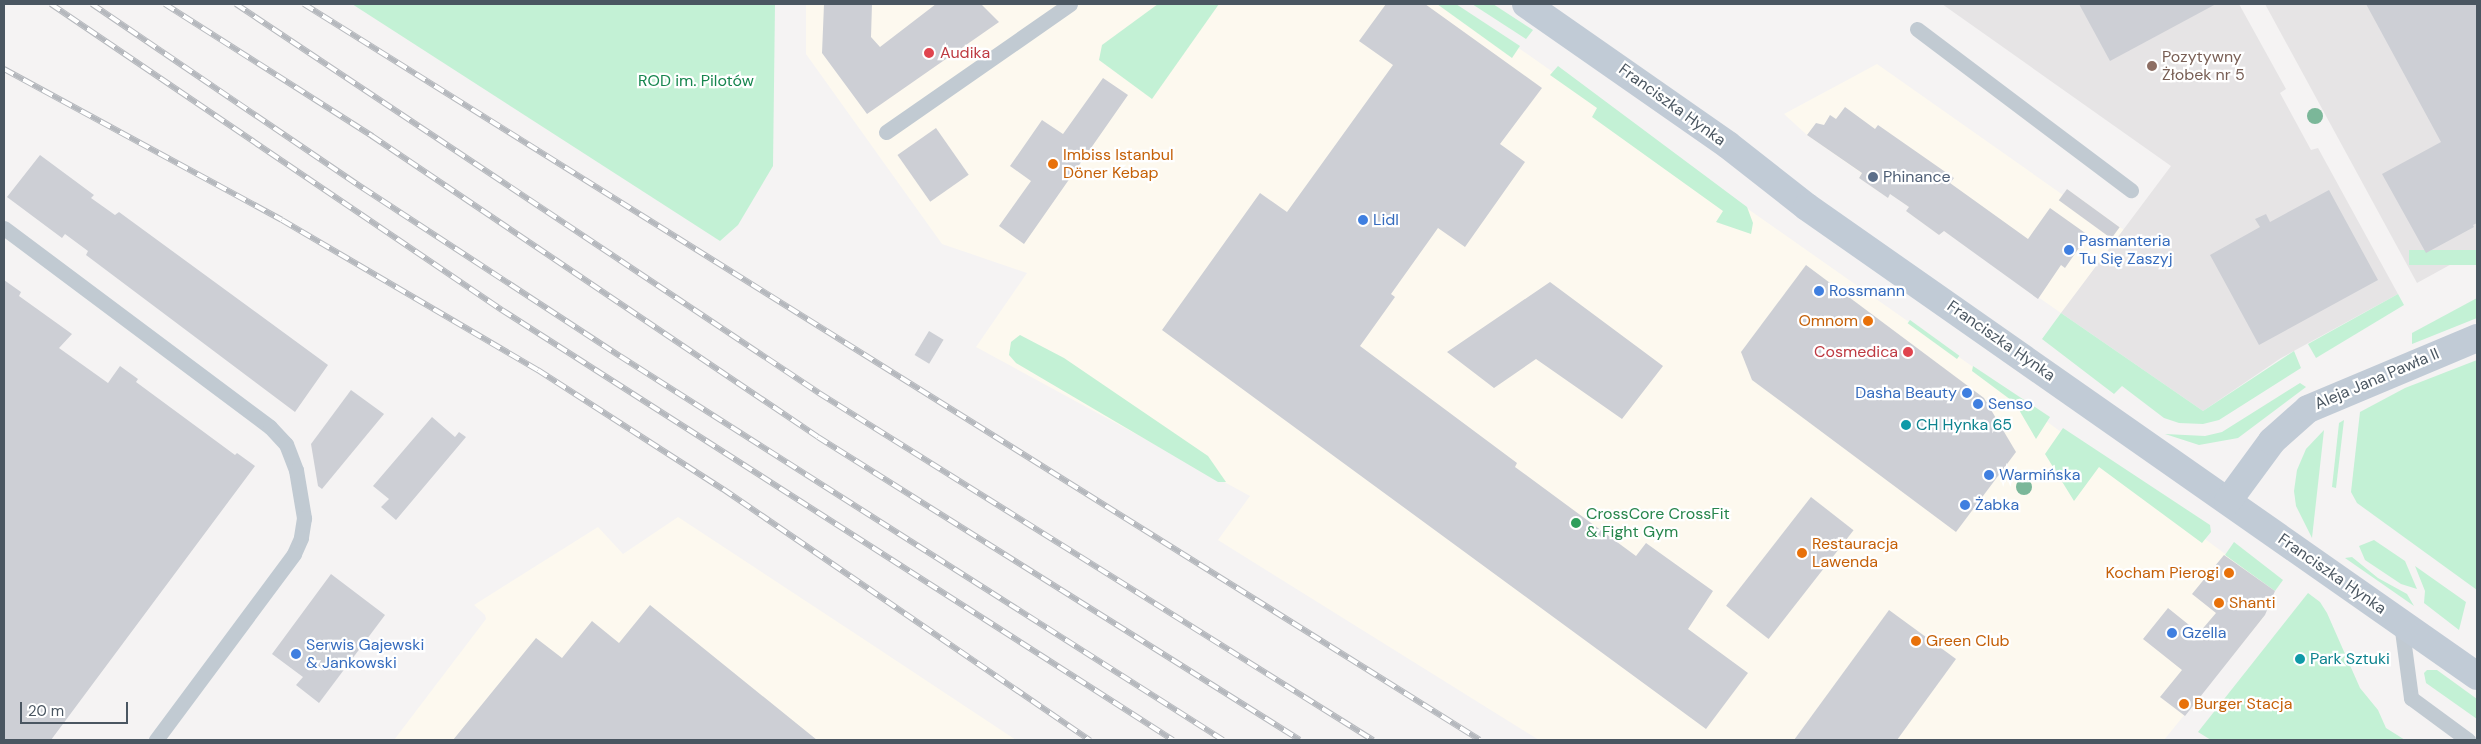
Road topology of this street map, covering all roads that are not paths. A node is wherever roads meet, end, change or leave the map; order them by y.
1 (1070, 4) edge
2 (1526, 4) edge
3 (1917, 29) dead end
4 (886, 132) dead end
5 (2131, 190) dead end
6 (4, 228) edge
7 (2477, 338) edge
8 (2228, 501) junction
9 (2401, 623) junction
10 (2477, 676) edge
11 (156, 740) edge
12 (2468, 740) edge

1 - 4 lane
2 - 8 street, Franciszka Hynka
3 - 5 lane
6 - 11 lane
7 - 8 street, Aleja Jana Pawła II
8 - 9 street, Franciszka Hynka
9 - 10 street, Franciszka Hynka
9 - 12 lane

